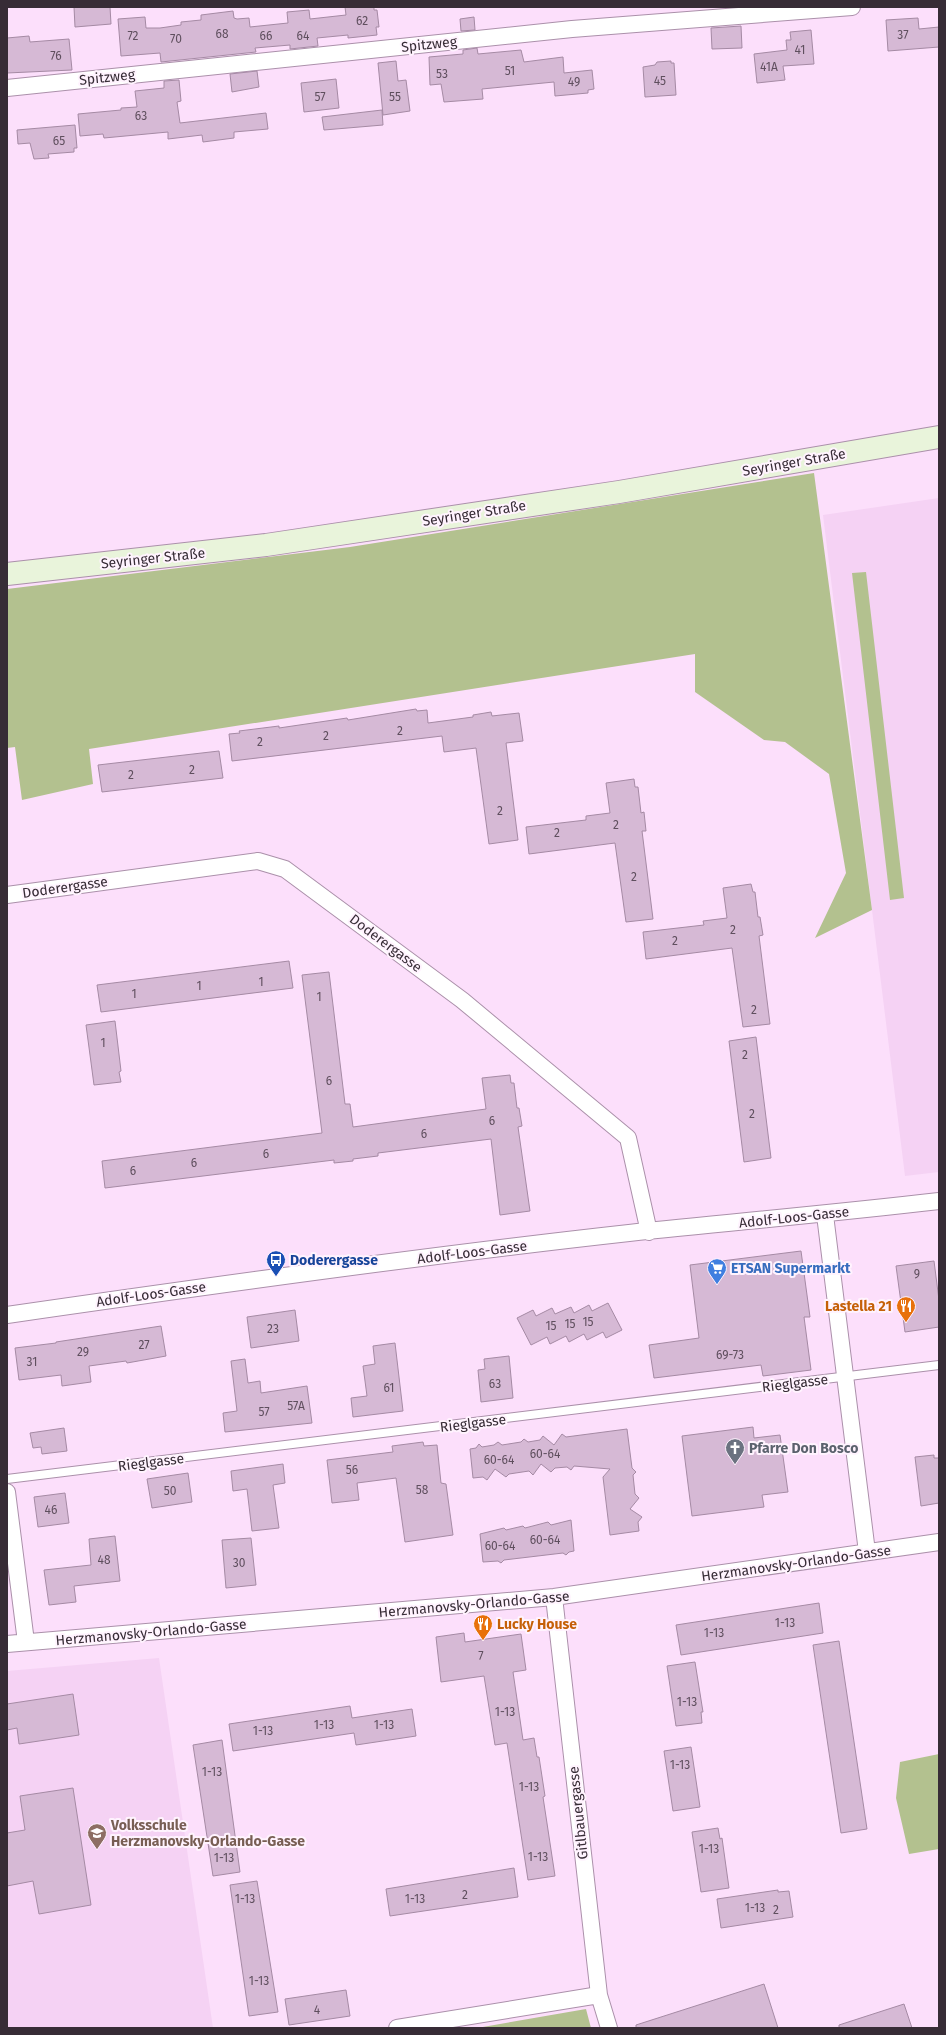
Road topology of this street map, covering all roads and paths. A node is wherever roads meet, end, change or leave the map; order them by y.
1 (852, 7) edge
2 (7, 88) edge
3 (939, 437) edge
4 (7, 574) edge
5 (7, 896) edge
6 (939, 1201) edge
7 (825, 1215) junction
8 (649, 1232) junction
9 (7, 1315) edge
10 (939, 1365) edge
11 (845, 1377) junction
12 (7, 1479) edge
13 (7, 1492) edge
14 (939, 1542) edge
15 (866, 1552) junction
16 (554, 1597) junction
17 (26, 1642) junction
18 (7, 1644) edge
19 (599, 1995) junction
20 (398, 2028) edge
21 (609, 2028) edge

1 - 2 street, Spitzweg
3 - 4 main road, Seyringer Straße
5 - 8 street, Doderergasse
6 - 7 street, Adolf-Loos-Gasse
7 - 8 street, Adolf-Loos-Gasse
7 - 11 street
8 - 9 street, Adolf-Loos-Gasse
10 - 11 lane, Rieglgasse
11 - 12 lane, Rieglgasse
11 - 15 street
13 - 17 street
14 - 15 street, Herzmanovsky-Orlando-Gasse
15 - 16 street, Herzmanovsky-Orlando-Gasse
16 - 17 street, Herzmanovsky-Orlando-Gasse
16 - 19 street, Gitlbauergasse
17 - 18 street, Herzmanovsky-Orlando-Gasse
19 - 20 street
19 - 21 street, Gitlbauergasse

